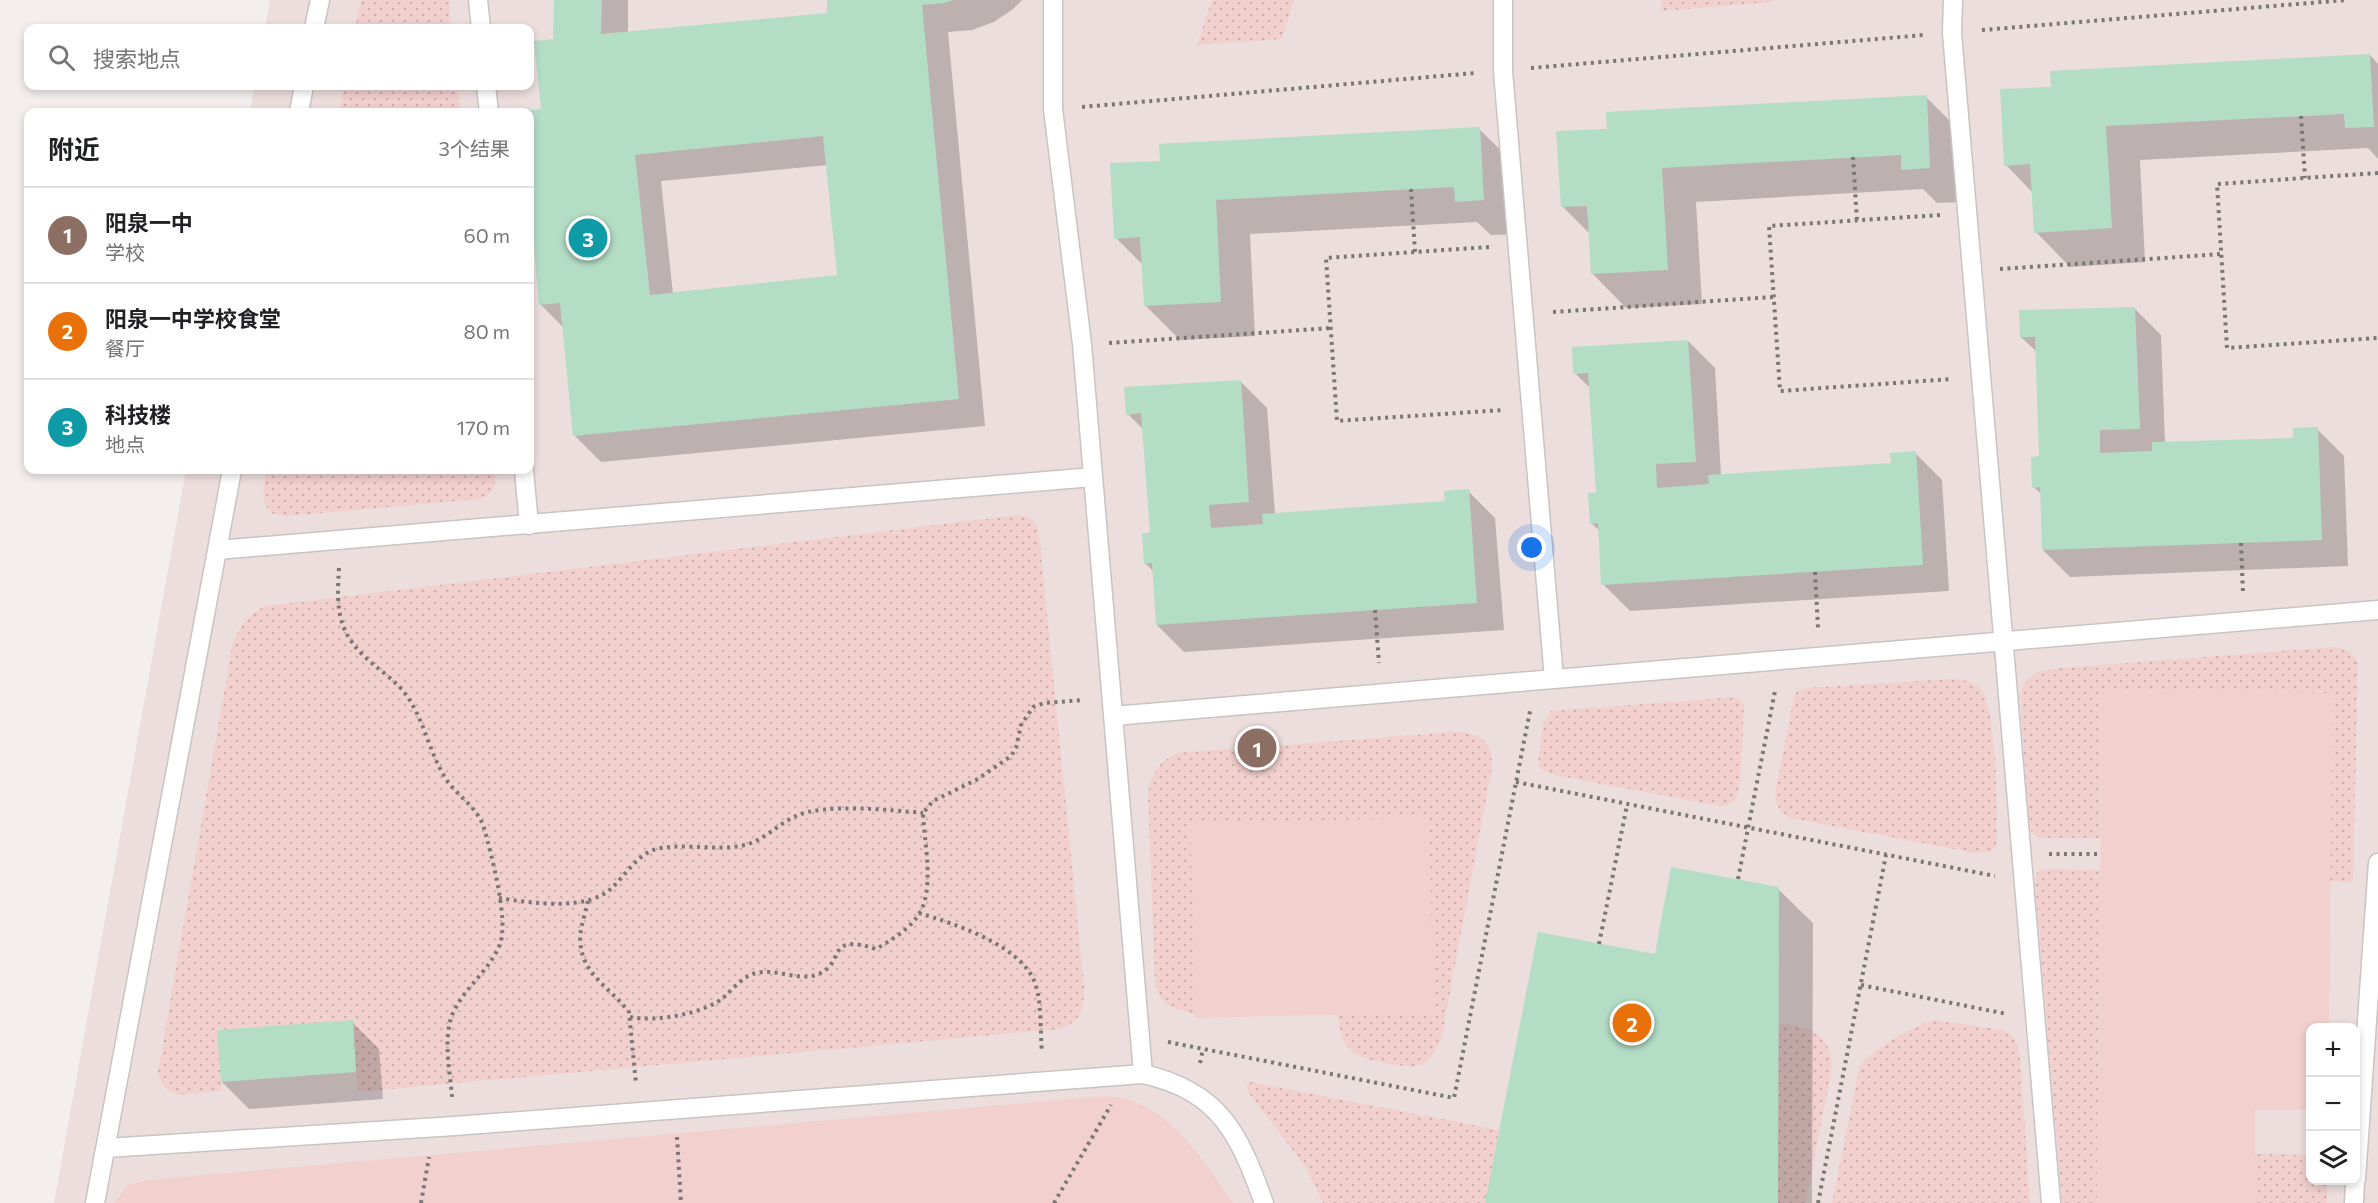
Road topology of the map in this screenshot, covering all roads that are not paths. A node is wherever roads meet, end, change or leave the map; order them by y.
1 (320, 0) edge
2 (478, 0) edge
3 (1053, 0) edge
4 (1503, 0) edge
5 (1953, 0) edge
6 (316, 24) edge
7 (481, 24) edge
8 (303, 90) edge
9 (486, 90) edge
10 (300, 108) edge
11 (489, 108) edge
12 (231, 474) edge
13 (524, 474) edge
14 (1093, 477) junction
15 (529, 525) junction
16 (217, 550) junction
17 (2378, 610) edge
18 (2004, 642) junction
19 (1545, 680) junction
20 (1112, 707) junction
21 (2378, 863) edge
22 (1136, 1074) junction
23 (2359, 1131) edge
24 (106, 1148) junction
25 (2355, 1185) edge
26 (95, 1203) edge
27 (1264, 1203) edge
28 (2051, 1203) edge
29 (2354, 1203) edge

1 - 6 lane
2 - 7 lane
3 - 14 lane
4 - 19 lane
5 - 18 lane
8 - 10 lane
9 - 11 lane
12 - 16 lane
13 - 15 lane
14 - 15 lane
14 - 20 lane
15 - 16 lane
16 - 24 lane
17 - 18 lane
18 - 19 lane
18 - 28 lane
19 - 20 lane
20 - 22 lane
21 - 23 lane
22 - 24 lane
22 - 27 lane
24 - 26 lane
25 - 29 lane

